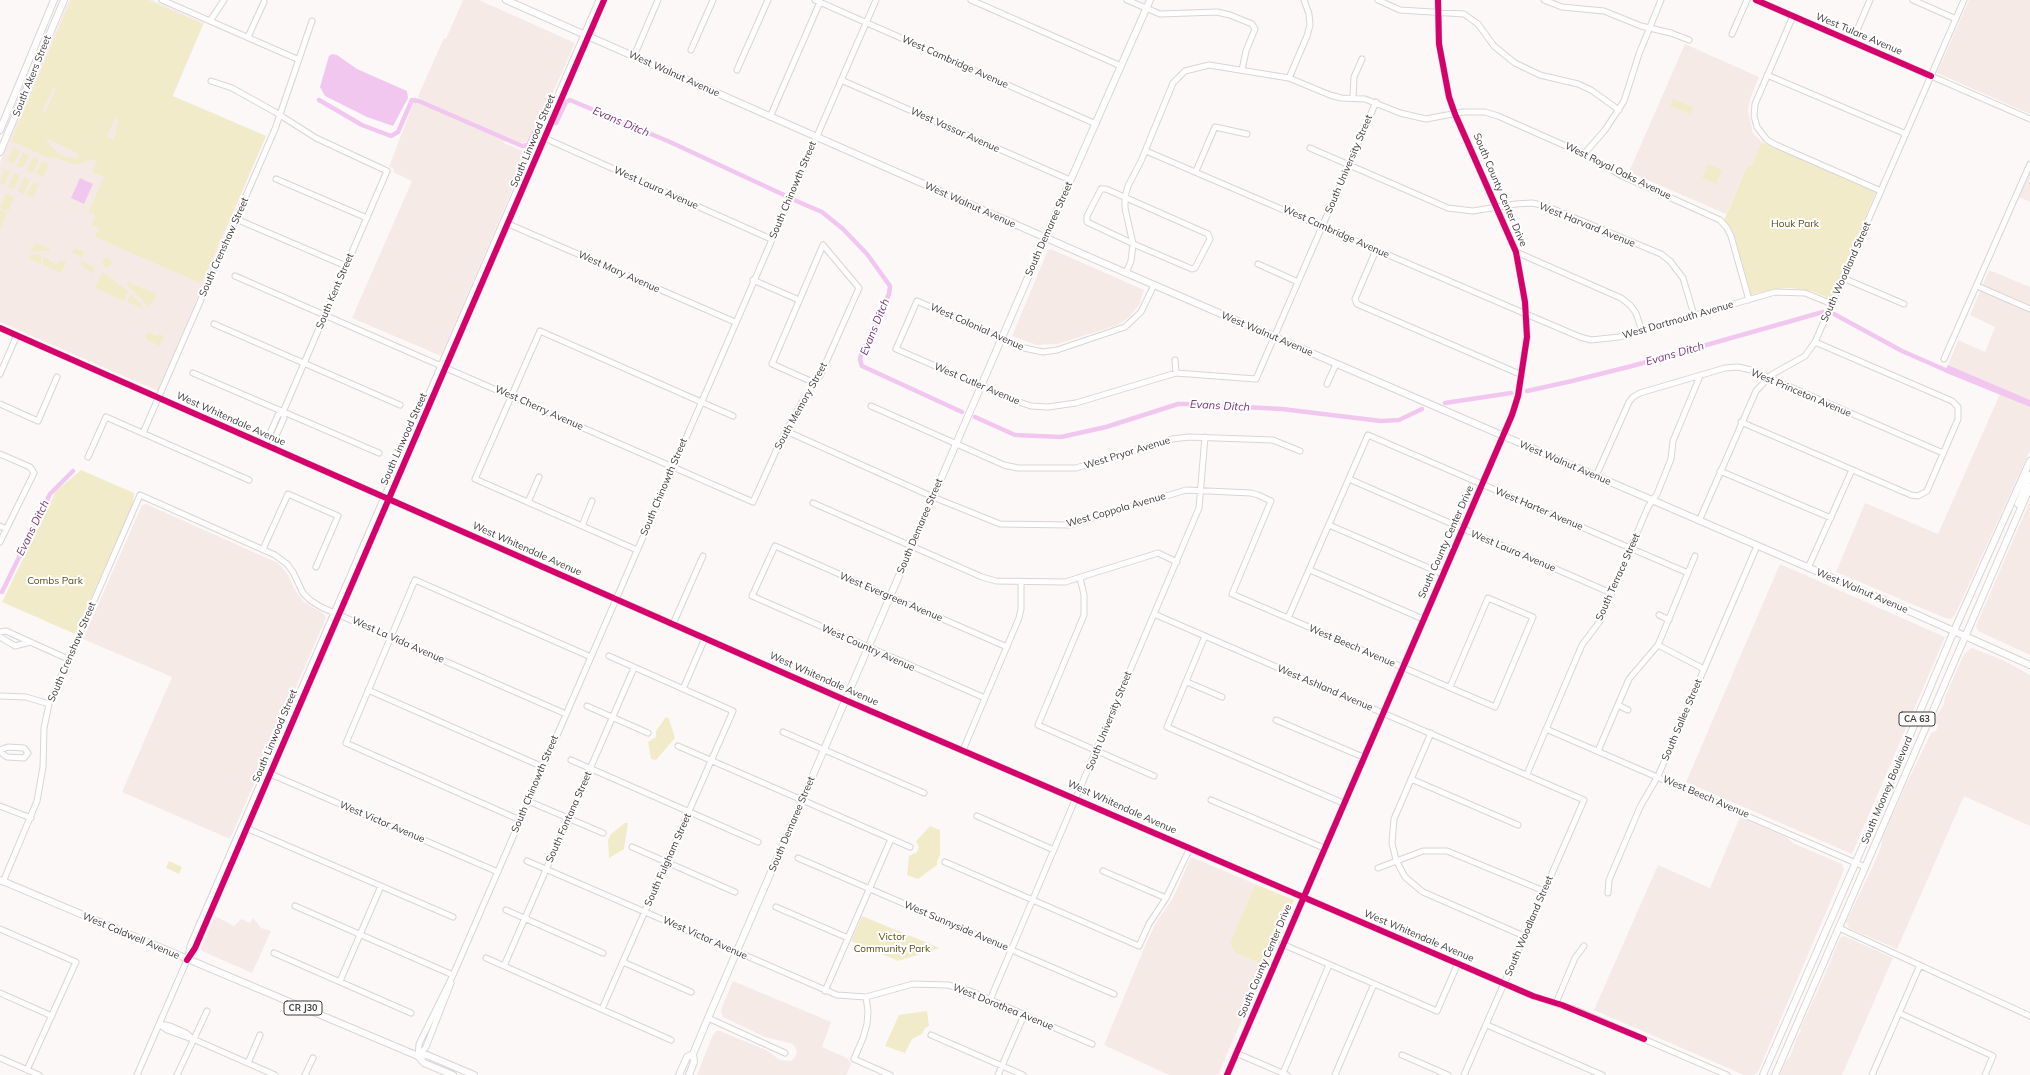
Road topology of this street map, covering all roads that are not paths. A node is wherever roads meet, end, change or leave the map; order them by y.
1 (54, 0) edge
2 (60, 0) edge
3 (64, 0) edge
4 (162, 0) edge
5 (224, 0) edge
6 (506, 0) edge
7 (599, 0) edge
8 (604, 0) edge
9 (658, 0) edge
10 (713, 0) edge
11 (768, 0) edge
12 (815, 0) edge
13 (876, 0) edge
14 (971, 0) edge
15 (1127, 0) edge
16 (1150, 0) edge
17 (1304, 0) edge
18 (1378, 0) edge
19 (1438, 0) edge
20 (1544, 0) edge
21 (1661, 0) edge
22 (1747, 0) edge
23 (1756, 0) edge
24 (1870, 0) edge
25 (1913, 0) edge
26 (1964, 0) edge
27 (264, 2) dead end
28 (820, 2) junction
29 (1146, 9) junction
30 (1437, 11) junction
31 (58, 14) junction
32 (1793, 16) junction
33 (1956, 19) junction
34 (210, 21) junction
35 (312, 21) dead end
36 (866, 23) junction
37 (1650, 28) junction
38 (1732, 34) dead end
39 (586, 35) junction
40 (248, 37) junction
41 (1689, 40) dead end
42 (1852, 42) junction
43 (691, 50) dead end
44 (634, 56) junction
45 (297, 59) junction
46 (1362, 59) dead end
47 (1121, 66) junction
48 (737, 70) dead end
49 (1242, 70) junction
50 (1767, 75) junction
51 (1931, 76) junction
52 (1289, 78) junction
53 (841, 80) junction
54 (211, 81) dead end
55 (1353, 97) junction
56 (1376, 102) junction
57 (1619, 110) junction
58 (1455, 114) junction
59 (280, 115) junction
60 (770, 117) junction
61 (2030, 119) edge
62 (1096, 124) junction
63 (0, 130) edge
64 (1247, 134) dead end
65 (1906, 134) junction
66 (543, 137) junction
67 (815, 137) junction
68 (1310, 148) dead end
69 (1146, 151) junction
70 (0, 152) edge
71 (1584, 154) junction
72 (2030, 164) edge
73 (1349, 165) junction
74 (1196, 171) junction
75 (276, 179) dead end
76 (1070, 180) junction
77 (1881, 190) junction
78 (1125, 198) junction
79 (1498, 208) junction
80 (367, 218) junction
81 (236, 219) junction
82 (506, 222) junction
83 (1322, 226) junction
84 (1045, 238) junction
85 (771, 239) junction
86 (1133, 244) junction
87 (1376, 250) junction
88 (1516, 252) junction
89 (1258, 264) dead end
90 (346, 266) junction
91 (1126, 273) junction
92 (235, 276) dead end
93 (1844, 278) junction
94 (753, 280) junction
95 (1298, 282) junction
96 (1154, 285) junction
97 (1977, 286) junction
98 (799, 300) junction
99 (1749, 300) junction
100 (1832, 304) junction
101 (1904, 304) dead end
102 (2030, 309) edge
103 (325, 314) junction
104 (1526, 314) junction
105 (1694, 315) junction
106 (735, 322) junction
107 (214, 324) dead end
108 (0, 328) edge
109 (1642, 331) junction
110 (17, 335) junction
111 (1273, 337) junction
112 (1002, 338) junction
113 (1815, 342) junction
114 (896, 349) joint
115 (1944, 359) dead end
116 (1175, 360) dead end
117 (304, 363) junction
118 (1336, 364) junction
119 (444, 366) junction
120 (193, 373) dead end
121 (1176, 373) junction
122 (0, 374) edge
123 (1522, 375) junction
124 (1700, 376) junction
125 (57, 378) dead end
126 (1768, 378) junction
127 (1256, 379) joint
128 (815, 383) junction
129 (1327, 384) dead end
130 (981, 386) junction
131 (510, 395) junction
132 (158, 398) junction
133 (701, 402) junction
134 (0, 404) edge
135 (400, 405) dead end
136 (871, 406) dead end
137 (283, 412) junction
138 (733, 416) dead end
139 (1741, 422) junction
140 (786, 431) junction
141 (143, 433) junction
142 (1503, 436) junction
143 (1205, 437) junction
144 (956, 443) junction
145 (265, 445) junction
146 (271, 448) junction
147 (1300, 451) dead end
148 (380, 453) dead end
149 (1943, 453) junction
150 (0, 454) edge
151 (88, 458) dead end
152 (2029, 466) edge
153 (673, 467) junction
154 (1852, 470) junction
155 (1720, 471) junction
156 (2030, 475) edge
157 (1596, 476) junction
158 (539, 477) dead end
159 (249, 480) dead end
160 (1349, 480) junction
161 (1482, 484) junction
162 (2030, 487) edge
163 (1202, 491) junction
164 (140, 495) joint
165 (933, 497) junction
166 (386, 498) junction
167 (592, 501) dead end
168 (1653, 501) junction
169 (528, 502) junction
170 (753, 502) joint
171 (813, 503) dead end
172 (1831, 518) junction
173 (1698, 520) junction
174 (1330, 525) junction
175 (0, 526) edge
176 (582, 526) junction
177 (1462, 529) junction
178 (6, 530) junction
179 (2010, 534) junction
180 (0, 542) edge
181 (774, 546) joint
182 (912, 546) junction
183 (1757, 546) junction
184 (1630, 548) junction
185 (263, 549) junction
186 (637, 550) junction
187 (703, 556) dead end
188 (1696, 556) dead end
189 (1177, 562) junction
190 (316, 567) dead end
191 (1808, 568) junction
192 (1310, 570) junction
193 (1688, 573) junction
194 (1442, 574) junction
195 (1080, 578) junction
196 (1021, 582) junction
197 (1611, 593) junction
198 (1232, 594) joint
199 (890, 597) junction
200 (616, 599) junction
201 (336, 613) junction
202 (1154, 614) junction
203 (1659, 615) dead end
204 (1288, 618) junction
205 (1422, 619) junction
206 (1669, 620) junction
207 (673, 624) junction
208 (1954, 631) junction
209 (0, 632) edge
210 (1205, 636) junction
211 (1965, 636) junction
212 (0, 637) edge
213 (391, 637) junction
214 (705, 638) junction
215 (30, 642) junction
216 (1658, 644) junction
217 (1007, 647) junction
218 (868, 648) junction
219 (609, 656) dead end
220 (591, 657) junction
221 (68, 659) junction
222 (2030, 665) edge
223 (1402, 667) junction
224 (634, 668) junction
225 (1704, 668) junction
226 (305, 680) junction
227 (1187, 682) junction
228 (1450, 687) junction
229 (683, 689) junction
230 (368, 690) junction
231 (0, 696) edge
232 (1222, 697) dead end
233 (985, 698) junction
234 (846, 700) junction
235 (49, 704) junction
236 (1618, 705) junction
237 (587, 706) dead end
238 (1628, 710) dead end
239 (1383, 712) junction
240 (566, 714) junction
241 (612, 718) junction
242 (1276, 720) dead end
243 (292, 723) junction
244 (1546, 729) junction
245 (783, 732) dead end
246 (648, 733) dead end
247 (1431, 733) junction
248 (678, 746) dead end
249 (823, 750) junction
250 (962, 750) junction
251 (0, 751) edge
252 (1097, 751) junction
253 (1598, 751) junction
254 (1363, 757) junction
255 (571, 760) dead end
256 (711, 761) junction
257 (543, 767) junction
258 (590, 768) junction
259 (268, 772) junction
260 (1527, 774) junction
261 (1154, 776) dead end
262 (1658, 776) junction
263 (1411, 779) junction
264 (924, 794) dead end
265 (254, 798) junction
266 (1077, 798) junction
267 (802, 800) junction
268 (1211, 800) dead end
269 (1584, 800) joint
270 (528, 801) junction
271 (1343, 803) junction
272 (0, 806) edge
273 (689, 812) junction
274 (977, 816) dead end
275 (31, 818) junction
276 (569, 819) junction
277 (520, 820) junction
278 (1518, 825) dead end
279 (246, 828) junction
280 (603, 834) dead end
281 (891, 839) junction
282 (758, 842) dead end
283 (632, 847) dead end
284 (910, 847) dead end
285 (1190, 848) junction
286 (1324, 848) junction
287 (1054, 850) junction
288 (798, 858) dead end
289 (1396, 860) junction
290 (527, 861) dead end
291 (667, 862) junction
292 (946, 862) dead end
293 (1855, 862) junction
294 (1866, 867) junction
295 (1378, 868) dead end
296 (546, 869) junction
297 (1103, 871) dead end
298 (498, 872) junction
299 (2, 881) edge
300 (381, 886) junction
301 (869, 888) junction
302 (1544, 891) junction
303 (735, 892) dead end
304 (1608, 893) dead end
305 (1303, 897) junction
306 (1166, 898) junction
307 (1033, 900) junction
308 (295, 906) dead end
309 (776, 907) dead end
310 (506, 910) dead end
311 (645, 912) junction
312 (453, 917) dead end
313 (525, 918) junction
314 (1839, 928) junction
315 (0, 929) edge
316 (360, 934) junction
317 (1524, 936) junction
318 (848, 938) junction
319 (1282, 944) junction
320 (1584, 946) dead end
321 (1011, 950) junction
322 (274, 952) dead end
323 (736, 952) junction
324 (604, 953) dead end
325 (486, 958) dead end
326 (188, 960) junction
327 (623, 962) junction
328 (1458, 963) junction
329 (1329, 965) junction
330 (1920, 965) junction
331 (504, 966) junction
332 (453, 975) junction
333 (340, 981) junction
334 (1504, 983) junction
335 (1374, 984) junction
336 (825, 991) junction
337 (691, 992) dead end
338 (0, 993) edge
339 (1114, 994) dead end
340 (866, 997) junction
341 (990, 1000) junction
342 (1556, 1003) junction
343 (602, 1009) junction
344 (207, 1011) dead end
345 (411, 1013) dead end
346 (1899, 1013) junction
347 (1024, 1015) junction
348 (52, 1016) junction
349 (2030, 1016) edge
350 (708, 1018) junction
351 (159, 1024) junction
352 (1487, 1025) junction
353 (260, 1035) dead end
354 (931, 1035) dead end
355 (193, 1039) junction
356 (671, 1040) dead end
357 (1092, 1044) dead end
358 (785, 1053) dead end
359 (1236, 1053) junction
360 (693, 1054) junction
361 (1402, 1055) dead end
362 (418, 1056) junction
363 (0, 1058) edge
364 (313, 1058) dead end
365 (248, 1063) junction
366 (1002, 1066) junction
367 (27, 1070) junction
368 (1285, 1074) edge
369 (39, 1075) edge
370 (137, 1075) edge
371 (178, 1075) edge
372 (275, 1075) edge
373 (305, 1075) edge
374 (452, 1075) edge
375 (474, 1075) edge
376 (679, 1075) edge
377 (689, 1075) edge
378 (890, 1075) edge
379 (998, 1075) edge
380 (1023, 1075) edge
381 (1226, 1075) edge
382 (1335, 1075) edge
383 (1448, 1075) edge
384 (1464, 1075) edge
385 (1602, 1075) edge
386 (1727, 1075) edge
387 (1763, 1075) edge
388 (1776, 1075) edge
389 (1872, 1075) edge
390 (1985, 1075) edge

1 - 63 main road, South Akers Street
2 - 31 main road
3 - 31 main road, South Akers Street
4 - 34 street
5 - 34 street
6 - 39 main road, West Walnut Avenue
7 - 39 street, South Linwood Street
8 - 39 street, South Linwood Street
9 - 44 street
10 - 43 street
11 - 48 street
12 - 28 street, West Cambridge Avenue
13 - 36 street, South Chinowth Street
14 - 47 street
15 - 29 street
16 - 29 main road, South Demaree Street
17 - 52 street
18 - 30 street
19 - 30 street, South County Center Drive
20 - 37 street
21 - 37 street
22 - 38 street
23 - 32 street, West Tulare Avenue
24 - 42 street
25 - 33 street
26 - 33 street, South Woodland Street
27 - 40 street
28 - 36 street, West Cambridge Avenue
28 - 60 street
29 - 47 main road, South Demaree Street
29 - 49 street
30 - 57 street
30 - 58 street, South County Center Drive
31 - 70 main road, South Akers Street
32 - 42 street, West Tulare Avenue
32 - 50 street
33 - 51 street, South Woodland Street
34 - 40 street
35 - 45 street, South Crenshaw Street
36 - 53 street, South Chinowth Street
36 - 62 street, West Cambridge Avenue
37 - 41 street
37 - 57 street
39 - 44 main road, West Walnut Avenue
39 - 66 street, South Linwood Street
40 - 45 street
42 - 51 street, West Tulare Avenue
44 - 60 main road, West Walnut Avenue
45 - 59 street, South Crenshaw Street
46 - 55 street
47 - 62 main road, South Demaree Street
49 - 52 street, West Royal Oaks Avenue
49 - 69 street, West Royal Oaks Avenue
50 - 65 street
50 - 77 street
51 - 61 street, West Tulare Avenue
51 - 65 street, South Woodland Street
52 - 55 street, West Royal Oaks Avenue
53 - 67 street, South Chinowth Street
53 - 76 street, West Vassar Avenue
54 - 59 street
55 - 56 street, West Royal Oaks Avenue
56 - 58 street, West Royal Oaks Avenue
56 - 73 street, South University Street
57 - 71 street
58 - 71 street, West Royal Oaks Avenue
58 - 79 street, South County Center Drive
59 - 80 street, South Kent Street
59 - 81 street, South Crenshaw Street
60 - 67 main road, West Walnut Avenue
62 - 76 main road, South Demaree Street
64 - 74 street
65 - 77 street, South Woodland Street
66 - 82 street, South Linwood Street
66 - 85 street, West Laura Avenue
67 - 84 main road, West Walnut Avenue
67 - 85 street, South Chinowth Street
68 - 73 street, West Harvard Avenue
69 - 74 street, West Cambridge Avenue
69 - 78 street
71 - 99 street, West Royal Oaks Avenue
72 - 97 street
73 - 79 street, West Harvard Avenue
73 - 83 street, South University Street
74 - 83 street, West Cambridge Avenue
75 - 80 street
76 - 84 main road, South Demaree Street
77 - 93 street, South Woodland Street
78 - 86 street
78 - 86 street
78 - 86 street
79 - 88 street, South County Center Drive
79 - 105 street, West Harvard Avenue
80 - 90 street, South Kent Street
81 - 90 street
81 - 132 street, South Crenshaw Street
82 - 106 street, West Mary Avenue
82 - 119 street, South Linwood Street
83 - 87 street, West Cambridge Avenue
83 - 95 street, South University Street
84 - 91 main road, West Walnut Avenue
84 - 112 main road, South Demaree Street
85 - 94 street, South Chinowth Street
86 - 91 street
87 - 104 street, West Cambridge Avenue
87 - 123 street
88 - 104 street, South County Center Drive
88 - 109 street
89 - 95 street
90 - 103 street, South Kent Street
91 - 96 main road, West Walnut Avenue
92 - 103 street, West Cherry Avenue
93 - 100 street, South Woodland Street
93 - 101 street
94 - 98 street
94 - 106 street, South Chinowth Street
95 - 111 street, South University Street
96 - 111 main road, West Walnut Avenue
96 - 112 street, West Colonial Avenue
97 - 102 street
97 - 115 street
98 - 128 street
98 - 128 street, South Memory Street
99 - 100 street, West Dartmouth Avenue
99 - 105 street, West Dartmouth Avenue
100 - 113 street, South Woodland Street
103 - 117 street, South Kent Street
103 - 119 street, West Cherry Avenue
104 - 109 street, West Dartmouth Avenue
104 - 123 street, South County Center Drive
105 - 109 street, West Dartmouth Avenue
106 - 133 street, South Chinowth Street
107 - 117 street
108 - 110 street, West Whitendale Avenue
110 - 122 street
110 - 132 street, West Whitendale Avenue
111 - 118 main road, West Walnut Avenue
111 - 127 street, South University Street
112 - 114 street, West Colonial Avenue
112 - 130 main road, South Demaree Street
113 - 126 street, South Woodland Street
113 - 149 street
114 - 130 street, West Cutler Avenue
116 - 121 street
117 - 135 street
117 - 137 street, South Kent Street
118 - 129 street
118 - 142 main road, West Walnut Avenue
119 - 131 street, West Cherry Avenue
119 - 166 street, South Linwood Street
120 - 137 street
121 - 127 street, West Cutler Avenue
121 - 130 street, West Cutler Avenue
123 - 142 street, South County Center Drive
124 - 126 street, West Princeton Avenue
124 - 157 street, West Princeton Avenue
124 - 168 street, South Terrace Street
125 - 134 street
126 - 139 street, South Woodland Street
126 - 149 street, West Princeton Avenue
128 - 140 street, South Memory Street
130 - 144 main road, South Demaree Street
131 - 133 street
131 - 153 street, West Cherry Avenue
131 - 169 street
132 - 141 street, South Crenshaw Street
132 - 145 street, West Whitendale Avenue
133 - 138 street
133 - 153 street, South Chinowth Street
136 - 144 street, West Pryor Avenue
137 - 145 street, South Kent Street
137 - 146 street, South Kent Street
137 - 148 street
139 - 154 street
139 - 155 street, South Woodland Street
140 - 165 street, West Coppola Avenue
140 - 170 street, South Memory Street
141 - 151 street
141 - 159 street
142 - 157 main road, West Walnut Avenue
142 - 161 street, South County Center Drive
143 - 144 street, West Pryor Avenue
143 - 147 street, West Pryor Avenue
143 - 163 street, South University Street
144 - 165 main road, South Demaree Street
145 - 146 street, West Whitendale Avenue
146 - 166 street, West Whitendale Avenue
149 - 154 street
150 - 178 street
152 - 208 main road, South Mooney Boulevard / CA 63
153 - 170 street, West Cherry Avenue
153 - 186 street, South Chinowth Street
154 - 172 street
155 - 172 street
155 - 173 street, South Woodland Street
156 - 179 main road
157 - 168 main road, West Walnut Avenue
158 - 169 street
160 - 161 street, West Harter Avenue
160 - 174 street
160 - 177 street, West Laura Avenue
161 - 177 street, South County Center Drive
161 - 184 street, West Harter Avenue
162 - 179 main road, South Mooney Boulevard / CA 63
163 - 165 street, West Coppola Avenue
163 - 189 street, South University Street
163 - 198 street, West Coppola Avenue
164 - 185 street, West La Vida Avenue
164 - 221 street, South Crenshaw Street
165 - 182 main road, South Demaree Street
166 - 200 street, West Whitendale Avenue
166 - 201 street, South Linwood Street
167 - 176 street
168 - 173 main road, West Walnut Avenue
168 - 184 street, South Terrace Street
169 - 176 street
171 - 182 street
172 - 191 street
173 - 183 main road, West Walnut Avenue
174 - 192 street
174 - 194 street
175 - 178 street
176 - 186 street
177 - 194 street, South County Center Drive
177 - 197 street, West Laura Avenue
178 - 180 street
179 - 211 main road, South Mooney Boulevard / CA 63
181 - 199 street, West Evergreen Avenue
181 - 218 street, West Country Avenue
182 - 196 street
182 - 199 main road, South Demaree Street
183 - 191 main road, West Walnut Avenue
183 - 225 street, South Sallee Street
184 - 193 street, West Harter Avenue
184 - 197 street, South Terrace Street
185 - 190 street
185 - 201 street, West La Vida Avenue
186 - 200 street, South Chinowth Street
187 - 207 street
188 - 193 street
189 - 195 street
189 - 202 street, South University Street
191 - 208 main road, West Walnut Avenue
192 - 204 street
192 - 205 street
193 - 206 street
194 - 205 street, South County Center Drive
195 - 196 street
195 - 252 street
196 - 217 street
197 - 244 street, South Terrace Street
198 - 204 street, West Beech Avenue
199 - 217 street, West Evergreen Avenue
199 - 218 main road, South Demaree Street
200 - 207 street, West Whitendale Avenue
200 - 220 street, South Chinowth Street
201 - 213 street, West La Vida Avenue
201 - 226 street, South Linwood Street
201 - 243 street, South Linwood Street
202 - 210 street, West Ashland Avenue
202 - 252 street, South University Street
203 - 206 street
204 - 223 street, West Beech Avenue
205 - 223 street, South County Center Drive
206 - 216 street
207 - 214 street, West Whitendale Avenue
208 - 211 main road, West Walnut Avenue
208 - 293 main road, South Mooney Boulevard / CA 63
209 - 215 street
210 - 227 street
210 - 239 street, West Ashland Avenue
211 - 222 main road, West Walnut Avenue
211 - 294 main road, South Mooney Boulevard / CA 63
212 - 215 street
213 - 220 street
213 - 230 street
213 - 240 street, West La Vida Avenue
214 - 229 street
214 - 234 street, West Whitendale Avenue
215 - 221 street
216 - 225 street
216 - 236 street
217 - 233 street
218 - 233 street, West Country Avenue
218 - 234 main road, South Demaree Street
219 - 224 street
220 - 240 street, South Chinowth Street
221 - 235 street, South Crenshaw Street
223 - 228 street, West Beech Avenue
223 - 239 street, South County Center Drive
224 - 229 street
224 - 241 street, South Fontana Street
225 - 262 street, South Sallee Street
226 - 243 street
226 - 259 street, South Linwood Street
227 - 232 street
227 - 271 street
228 - 228 street, West Beech Avenue
229 - 256 street, South Fulgham Street
230 - 257 street
230 - 277 street
231 - 235 street
233 - 250 street
234 - 249 main road, South Demaree Street
234 - 250 street, West Whitendale Avenue
235 - 275 street, South Crenshaw Street
236 - 238 street
236 - 253 street
237 - 241 street
239 - 247 street, West Ashland Avenue
239 - 254 street, South County Center Drive
240 - 257 street, South Chinowth Street
241 - 246 street
241 - 258 street, South Fontana Street
242 - 254 street
243 - 259 street, South Linwood Street
244 - 253 street, West Beech Avenue
244 - 260 street, South Terrace Street
245 - 249 street
247 - 260 street, West Ashland Avenue
247 - 263 street
248 - 256 street
249 - 264 street
249 - 267 main road, South Demaree Street
250 - 266 street, West Whitendale Avenue
251 - 251 street
252 - 261 street
252 - 266 street, South University Street
253 - 262 street, West Beech Avenue
254 - 271 street, South County Center Drive
255 - 258 street
256 - 267 street
256 - 273 street, South Fulgham Street
257 - 270 street, South Chinowth Street
258 - 273 street
258 - 276 street, South Fontana Street
259 - 265 street, South Linwood Street
259 - 279 street, South Linwood Street
259 - 298 street, West Victor Avenue
260 - 269 street, West Ashland Avenue
262 - 293 street, West Beech Avenue
262 - 304 street, South Sallee Street
263 - 278 street
263 - 289 street
265 - 279 street
265 - 326 street, South Linwood Street
266 - 285 street, West Whitendale Avenue
266 - 287 street, South University Street
267 - 281 street
267 - 323 main road, South Demaree Street
268 - 286 street
269 - 302 street, South Woodland Street
270 - 276 street
270 - 277 street, South Chinowth Street
271 - 286 street, South County Center Drive
272 - 275 street
273 - 282 street
273 - 291 street, South Fulgham Street
274 - 287 street
275 - 299 street, South Crenshaw Street
276 - 280 street
276 - 296 street, South Fontana Street
277 - 298 street, South Chinowth Street
279 - 300 street
279 - 326 street, South Linwood Street
281 - 284 street
281 - 301 street
283 - 291 street
285 - 305 street, West Whitendale Avenue
285 - 306 street
286 - 305 street, South County Center Drive
287 - 307 street, South University Street
288 - 301 street, West Sunnyside Avenue
289 - 295 street
289 - 302 street
289 - 317 street
290 - 296 street, West Victor Avenue
291 - 303 street
291 - 311 street, South Fulgham Street
292 - 307 street
293 - 294 street, West Beech Avenue
293 - 387 main road, South Mooney Boulevard / CA 63
294 - 314 main road, South Mooney Boulevard / CA 63
296 - 311 street, West Victor Avenue
296 - 313 street, South Fontana Street
297 - 306 street
298 - 332 street, South Chinowth Street
299 - 326 main road, West Caldwell Avenue / CR J30
300 - 312 street
300 - 316 street
301 - 318 street
301 - 321 street, West Sunnyside Avenue
302 - 317 street, South Woodland Street
305 - 319 street, South County Center Drive
305 - 328 street, West Whitendale Avenue
306 - 307 street
307 - 321 street, South University Street
308 - 316 street
309 - 318 street
310 - 313 street
311 - 323 street, West Victor Avenue
311 - 327 street, South Fulgham Street
313 - 324 street
313 - 331 street, South Fontana Street
314 - 330 street
314 - 388 main road, South Mooney Boulevard / CA 63
315 - 348 street
316 - 332 street
316 - 333 street
317 - 334 street, South Woodland Street
318 - 336 street
319 - 329 street
319 - 359 street, South County Center Drive
320 - 342 street
321 - 339 street, West Sunnyside Avenue
321 - 341 street, South University Street
322 - 333 street
323 - 336 street, West Victor Avenue
323 - 350 main road, South Demaree Street
325 - 331 street
326 - 351 street, South Linwood Street
326 - 362 main road, West Caldwell Avenue / CR J30
327 - 337 street
327 - 343 street, South Fulgham Street
328 - 334 street, West Whitendale Avenue
328 - 335 street
329 - 335 street
329 - 368 street
330 - 346 street
330 - 349 street
331 - 343 street
332 - 362 street, South Chinowth Street
333 - 345 street
334 - 342 street, West Whitendale Avenue
334 - 352 street, South Woodland Street
335 - 382 street
336 - 340 street, West Victor Avenue
338 - 348 street
340 - 341 street, West Dorothea Avenue
340 - 378 street
341 - 347 street, West Dorothea Avenue
342 - 386 street, West Whitendale Avenue
343 - 356 street
344 - 355 street
346 - 389 street
346 - 390 street
347 - 357 street, West Dorothea Avenue
347 - 366 street
348 - 367 street
350 - 358 street
350 - 360 main road, South Demaree Street
351 - 355 street
351 - 370 street, South Linwood Street
352 - 384 street, South Woodland Street
352 - 385 street
353 - 365 street
354 - 366 street
355 - 365 street
355 - 371 street
359 - 368 street
359 - 381 street, South County Center Drive
360 - 376 main road, South Demaree Street
360 - 377 main road, South Demaree Street
361 - 383 street
362 - 374 main road, West Caldwell Avenue / CR J30
362 - 375 main road, West Caldwell Avenue / CR J30
363 - 367 street
364 - 373 street
365 - 372 street
366 - 379 street
366 - 380 street
367 - 369 street

